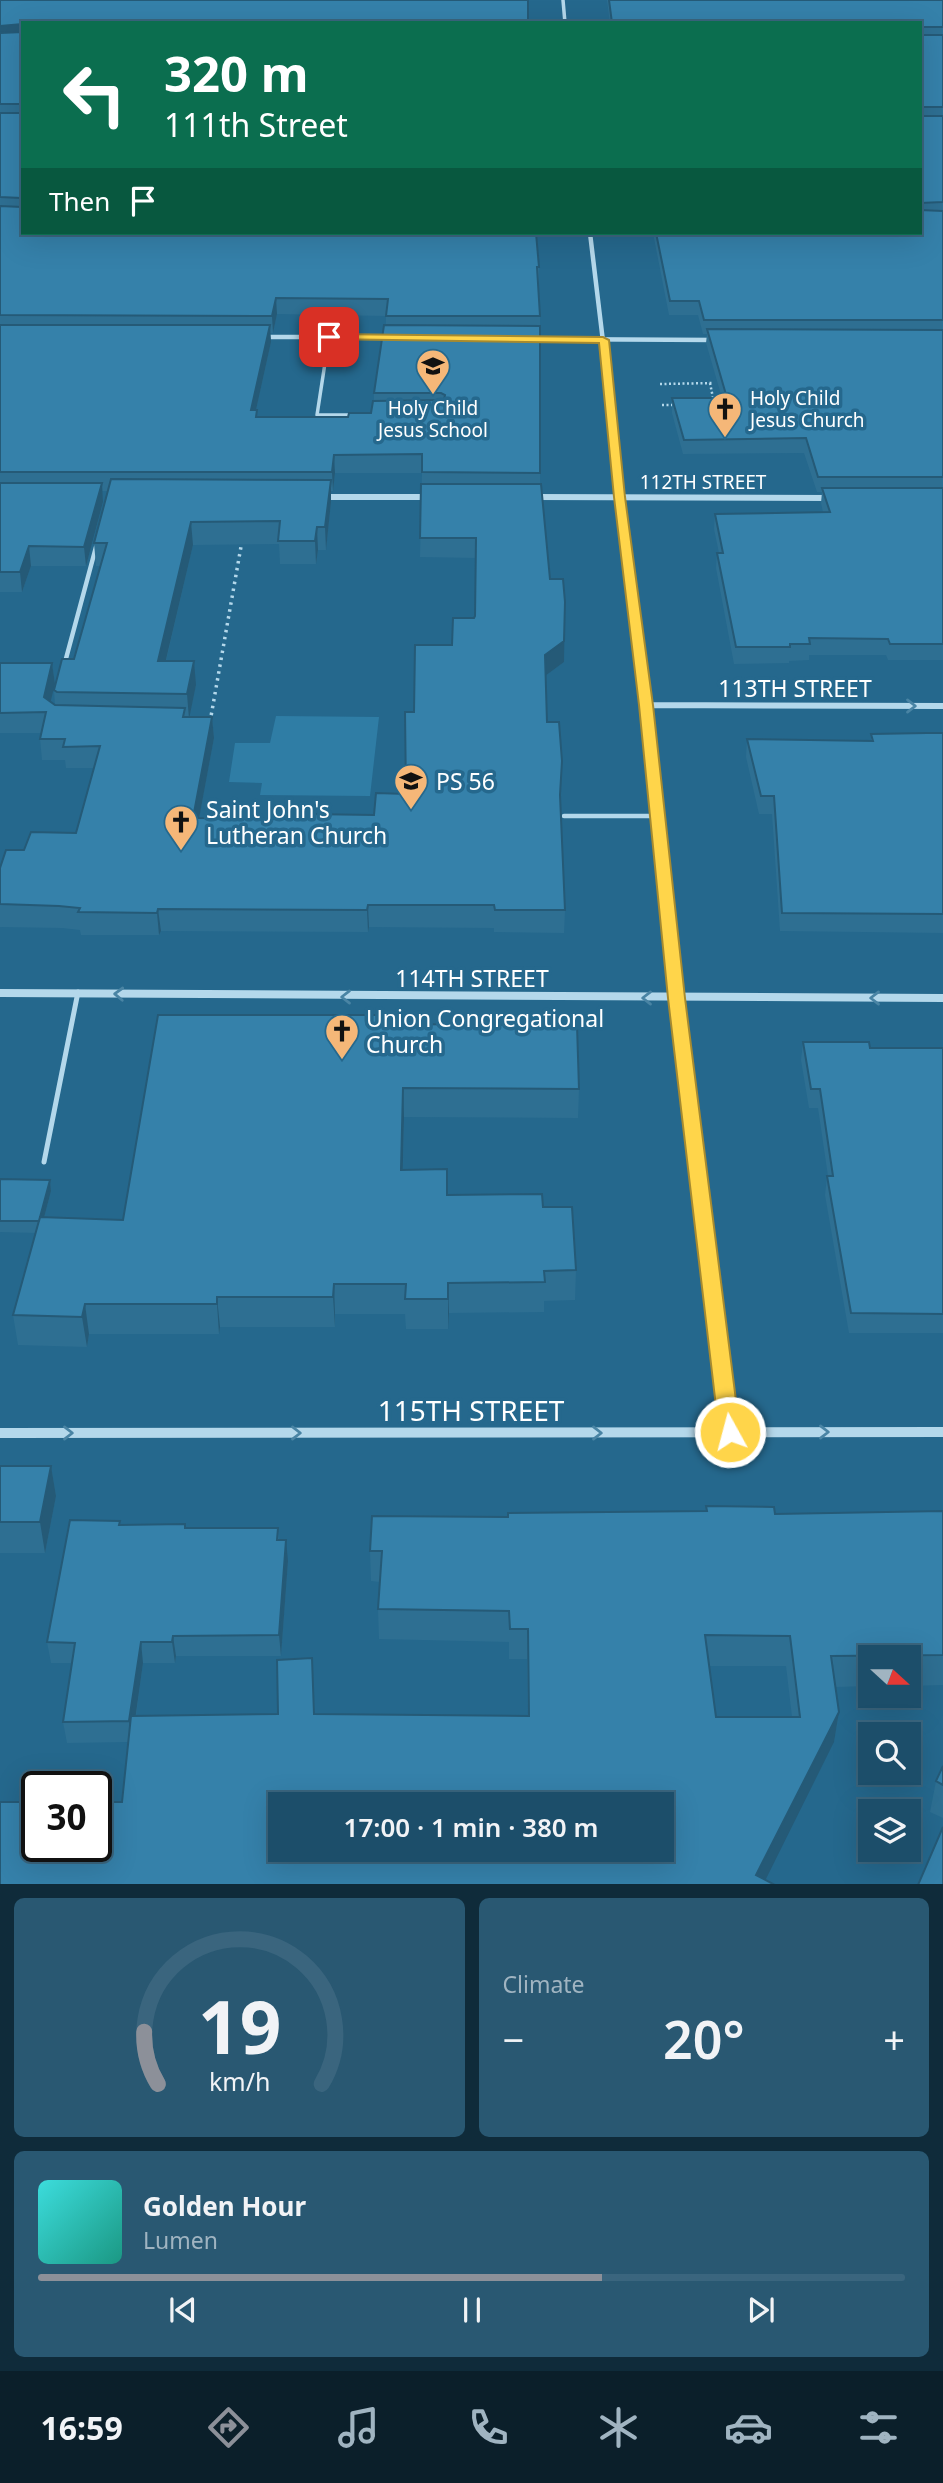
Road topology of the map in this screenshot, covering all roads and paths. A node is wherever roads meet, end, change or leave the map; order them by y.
1 (563, 0) edge
2 (565, 21) edge
3 (590, 235) edge
4 (247, 337) edge
5 (329, 337) junction
6 (397, 337) edge
7 (519, 339) edge
8 (603, 340) junction
9 (728, 340) edge
10 (660, 384) dead end
11 (662, 405) dead end
12 (683, 405) edge
13 (704, 405) edge
14 (358, 415) edge
15 (317, 497) edge
16 (442, 497) edge
17 (523, 497) edge
18 (620, 497) junction
19 (836, 498) edge
20 (99, 538) edge
21 (242, 539) edge
22 (61, 678) edge
23 (646, 705) junction
24 (943, 706) edge
25 (210, 724) edge
26 (565, 816) dead end
27 (657, 816) junction
28 (78, 992) junction
29 (0, 993) edge
30 (676, 998) junction
31 (943, 998) edge
32 (44, 1162) dead end
33 (730, 1432) junction
34 (943, 1432) edge
35 (0, 1433) edge

1 - 2 street
3 - 8 street
4 - 5 street
5 - 6 street
5 - 14 lane
7 - 8 street
8 - 9 street
8 - 18 street
10 - 13 path
11 - 12 path
15 - 16 street
17 - 18 street, 112TH STREET
18 - 19 street, 112TH STREET
18 - 23 street
20 - 22 lane
21 - 25 path
23 -> 24 street, 113TH STREET
23 - 27 street
26 - 27 lane
27 - 30 street
28 - 29 street, 114TH STREET
30 -> 28 street, 114TH STREET
28 - 32 lane
31 -> 30 street, 114TH STREET
30 - 33 street
33 -> 34 street, 115TH STREET
35 -> 33 street, 115TH STREET

